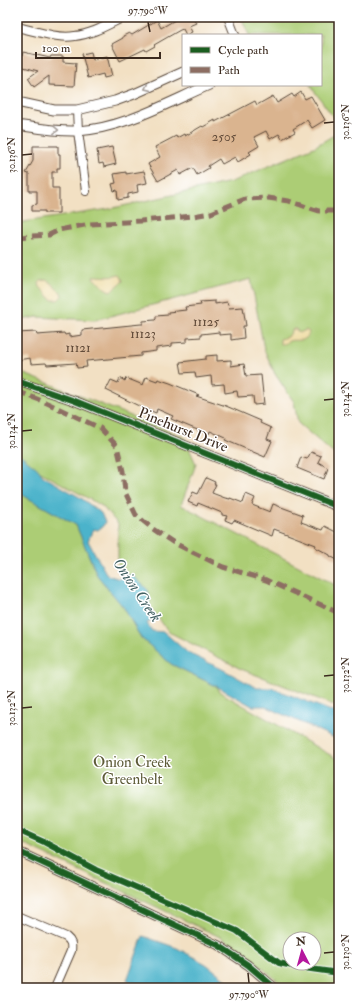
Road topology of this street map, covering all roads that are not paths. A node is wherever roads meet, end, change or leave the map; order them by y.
1 (124, 17) edge
2 (228, 17) edge
3 (17, 27) edge
4 (235, 34) edge
5 (182, 72) edge
6 (207, 86) edge
7 (17, 102) edge
8 (77, 110) junction
9 (17, 125) edge
10 (78, 131) junction
11 (86, 190) dead end
12 (17, 381) edge
13 (339, 507) edge
14 (17, 851) edge
15 (17, 916) edge
16 (55, 988) edge
17 (275, 988) edge

1 - 3 street
2 - 4 street
5 -> 8 street
6 - 10 street
7 - 8 street
8 - 10 street
9 -> 10 street
10 - 11 street
12 - 13 street, Pinehurst Drive
14 - 17 street
15 - 16 street

